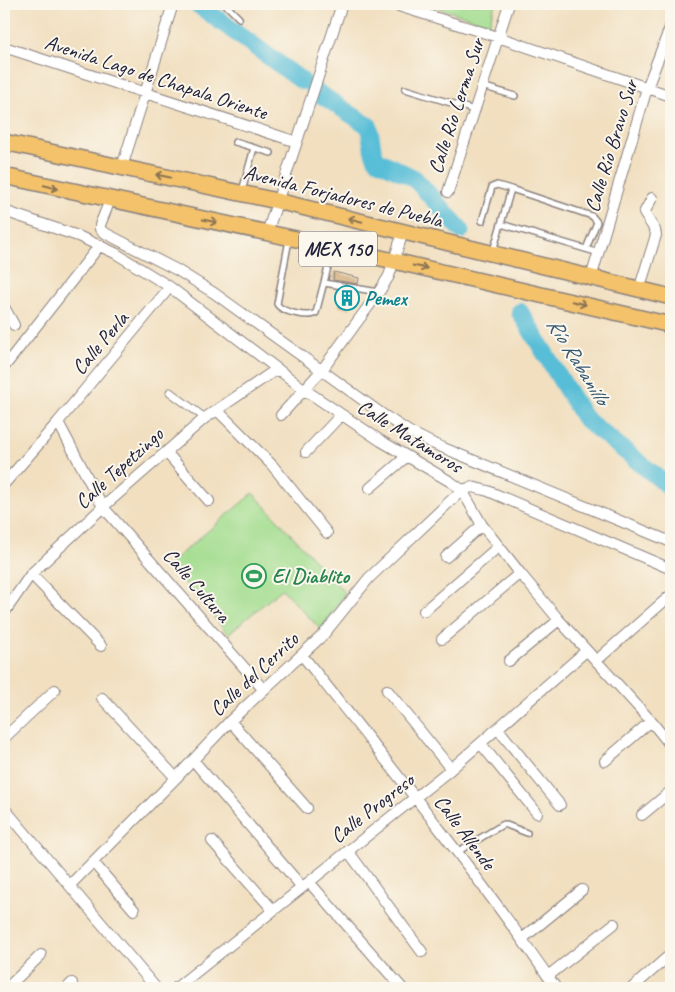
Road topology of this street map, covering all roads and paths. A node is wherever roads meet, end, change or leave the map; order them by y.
1 (173, 4) edge
2 (226, 4) edge
3 (342, 4) edge
4 (392, 4) edge
5 (509, 4) edge
6 (239, 18) dead end
7 (671, 25) edge
8 (498, 38) junction
9 (4, 48) edge
10 (482, 86) junction
11 (647, 88) junction
12 (405, 89) dead end
13 (145, 94) junction
14 (515, 96) dead end
15 (671, 96) edge
16 (474, 110) junction
17 (4, 142) edge
18 (235, 142) dead end
19 (297, 142) junction
20 (254, 148) junction
21 (271, 153) dead end
22 (122, 167) junction
23 (4, 176) edge
24 (511, 189) junction
25 (448, 192) dead end
26 (242, 193) junction
27 (652, 198) dead end
28 (110, 200) junction
29 (277, 201) junction
30 (4, 211) edge
31 (482, 221) dead end
32 (501, 224) junction
33 (403, 232) junction
34 (267, 233) junction
35 (289, 238) junction
36 (100, 245) junction
37 (333, 247) junction
38 (586, 249) junction
39 (599, 253) junction
40 (492, 254) junction
41 (394, 262) junction
42 (591, 278) junction
43 (324, 283) junction
44 (170, 287) junction
45 (639, 290) junction
46 (379, 292) junction
47 (671, 297) edge
48 (4, 307) edge
49 (14, 325) dead end
50 (671, 325) edge
51 (4, 367) edge
52 (277, 369) junction
53 (322, 370) junction
54 (305, 390) junction
55 (170, 392) dead end
56 (217, 410) junction
57 (341, 415) junction
58 (281, 416) dead end
59 (205, 418) junction
60 (58, 422) junction
61 (166, 452) junction
62 (306, 452) dead end
63 (406, 457) junction
64 (4, 484) edge
65 (370, 488) dead end
66 (462, 490) junction
67 (209, 501) dead end
68 (103, 507) junction
69 (482, 525) junction
70 (327, 533) dead end
71 (671, 542) edge
72 (498, 546) junction
73 (446, 557) dead end
74 (671, 569) edge
75 (520, 573) junction
76 (31, 574) junction
77 (671, 594) edge
78 (424, 611) dead end
79 (4, 613) edge
80 (559, 620) junction
81 (442, 639) dead end
82 (100, 646) dead end
83 (586, 651) junction
84 (302, 655) junction
85 (596, 660) junction
86 (509, 661) dead end
87 (263, 689) junction
88 (56, 690) dead end
89 (387, 690) dead end
90 (102, 698) dead end
91 (230, 721) junction
92 (651, 721) junction
93 (498, 728) junction
94 (4, 738) edge
95 (481, 744) junction
96 (671, 746) edge
97 (193, 760) junction
98 (605, 761) dead end
99 (451, 769) junction
100 (176, 778) junction
101 (671, 790) edge
102 (416, 798) junction
103 (560, 805) dead end
104 (4, 808) edge
105 (307, 808) dead end
106 (537, 812) dead end
107 (642, 815) dead end
108 (527, 833) dead end
109 (212, 841) dead end
110 (348, 850) junction
111 (457, 852) junction
112 (93, 862) junction
113 (306, 884) junction
114 (70, 885) junction
115 (582, 890) dead end
116 (134, 910) dead end
117 (272, 910) junction
118 (614, 924) dead end
119 (522, 939) junction
120 (422, 952) dead end
121 (671, 954) edge
122 (41, 955) dead end
123 (548, 976) junction
124 (6, 988) edge
125 (156, 988) edge
126 (176, 988) edge
127 (402, 988) edge
128 (556, 988) edge
129 (632, 988) edge

1 - 13 street
2 - 6 lane
3 - 19 street
4 - 8 street
5 - 8 street, Calle Río Lerma Sur
7 - 11 street, Calle Río Bravo Sur
8 - 10 street, Calle Río Lerma Sur
8 - 11 street
9 - 13 street, Avenida Lago de Chapala Oriente
10 - 14 lane
10 - 16 street, Calle Río Lerma Sur
11 - 15 street
11 - 39 street, Calle Río Bravo Sur
12 - 16 lane
13 - 19 street, Avenida Lago de Chapala Oriente
13 - 22 street
16 - 25 street, Calle Río Lerma Sur
17 - 22 main road, Avenida Forjadores de Puebla / MEX 150
18 - 20 lane
19 - 29 street
20 - 21 lane
20 - 26 lane
26 -> 22 main road, Avenida Forjadores de Puebla / MEX 150
23 -> 28 main road, MEX 150
24 - 31 lane
24 - 32 lane
24 - 38 lane
26 - 29 main road, Avenida Forjadores de Puebla / MEX 150
27 - 45 street
28 -> 34 main road, MEX 150
28 - 53 street
33 -> 29 main road, Avenida Forjadores de Puebla / MEX 150
29 - 34 street
30 - 36 street, Calle Matamoros
32 - 38 lane
32 - 40 lane
33 - 40 main road, Avenida Forjadores de Puebla / MEX 150
33 - 41 street
34 - 35 main road, MEX 150
35 - 37 main road, MEX 150
35 - 43 lane
36 - 44 street, Calle Matamoros
36 - 51 street
37 - 41 main road, MEX 150
37 - 43 lane
38 - 39 lane
39 - 42 street, Calle Río Bravo Sur
40 - 42 main road, Avenida Forjadores de Puebla / MEX 150
41 - 46 street
41 -> 50 main road, MEX 150
42 - 45 main road, Avenida Forjadores de Puebla / MEX 150
43 - 46 lane
44 - 52 street, Calle Matamoros
44 - 60 street, Calle Perla
45 - 47 main road, Avenida Forjadores de Puebla / MEX 150
46 - 53 street
48 - 49 street
52 - 54 street, Calle Matamoros
52 - 56 street, Calle Tepetzingo
53 - 54 street
53 - 71 street
54 - 57 street, Calle Matamoros
54 - 58 street
55 - 59 street
56 - 59 street, Calle Tepetzingo
56 - 70 street
57 - 62 street
57 - 63 street, Calle Matamoros
59 - 61 street, Calle Tepetzingo
60 - 64 street, Calle Perla
60 - 68 street, Calle Cultura
61 - 67 street
61 - 68 street, Calle Tepetzingo
63 - 65 street
63 - 66 street, Calle Matamoros
66 - 69 street, Calle Matamoros
66 - 74 street
66 - 84 street, Calle del Cerrito
68 - 76 street, Calle Tepetzingo
68 - 87 street, Calle Cultura
69 - 72 street, Calle Matamoros
69 - 73 street
72 - 75 street, Calle Matamoros
72 - 78 street
75 - 80 street, Calle Matamoros
75 - 81 street
76 - 79 street, Calle Tepetzingo
76 - 82 street
77 - 85 street
80 - 83 street, Calle Matamoros
80 - 86 street
83 - 85 street, Calle Matamoros
83 - 93 street, Calle Progreso
84 - 87 street, Calle del Cerrito
84 - 102 street, Calle Allende
85 - 92 street, Calle Matamoros
87 - 91 street, Calle del Cerrito
88 - 94 street
89 - 99 street
90 - 100 street
91 - 97 street, Calle del Cerrito
91 - 105 street
92 - 96 street, Calle Matamoros
92 - 98 street
93 - 95 street, Calle Progreso
93 - 103 street
95 - 99 street, Calle Progreso
95 - 106 street
97 - 100 street, Calle del Cerrito
97 - 113 street
99 - 102 street, Calle Progreso
100 - 112 street, Calle del Cerrito
101 - 107 street
102 - 110 street, Calle Progreso
102 - 111 street, Calle Allende
104 - 114 street
108 - 111 lane
109 - 117 street
110 - 113 street, Calle Progreso
110 - 120 street
111 - 119 street, Calle Allende
112 - 114 street, Calle del Cerrito
112 - 116 street
113 - 117 street, Calle Progreso
113 - 127 street
114 - 125 street
115 - 119 street
117 - 126 street, Calle Progreso
118 - 123 street
119 - 123 street, Calle Allende
121 - 129 street
122 - 124 street
123 - 128 street, Calle Allende

